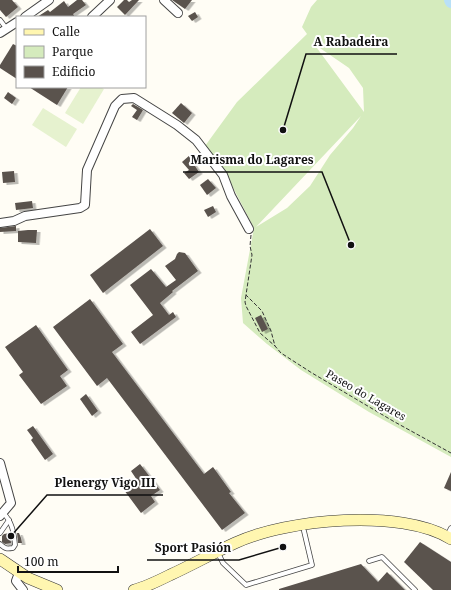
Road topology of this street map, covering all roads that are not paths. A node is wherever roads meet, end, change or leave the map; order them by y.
1 (49, 0) edge
2 (110, 0) edge
3 (164, 0) edge
4 (178, 13) dead end
5 (26, 16) edge
6 (93, 16) edge
7 (0, 20) edge
8 (16, 23) edge
9 (3, 31) edge
10 (0, 222) edge
11 (249, 229) road end
12 (0, 463) edge
13 (1, 514) edge
14 (9, 520) junction
15 (298, 526) junction
16 (0, 533) edge
17 (450, 534) edge
18 (0, 544) edge
19 (213, 556) junction
20 (0, 559) edge
21 (369, 561) dead end
22 (19, 572) junction
23 (23, 590) edge
24 (57, 590) edge
25 (134, 590) edge
26 (415, 590) edge

1 - 5 street
2 - 6 street
3 - 4 street
7 - 9 lane
8 - 9 street
10 - 11 street
12 - 13 street
13 - 14 lane
14 - 16 lane
14 - 18 lane
15 - 17 main road
15 - 19 main road
15 - 19 lane
19 - 25 main road
20 - 22 main road
21 - 26 lane
22 - 23 street
22 - 24 main road

